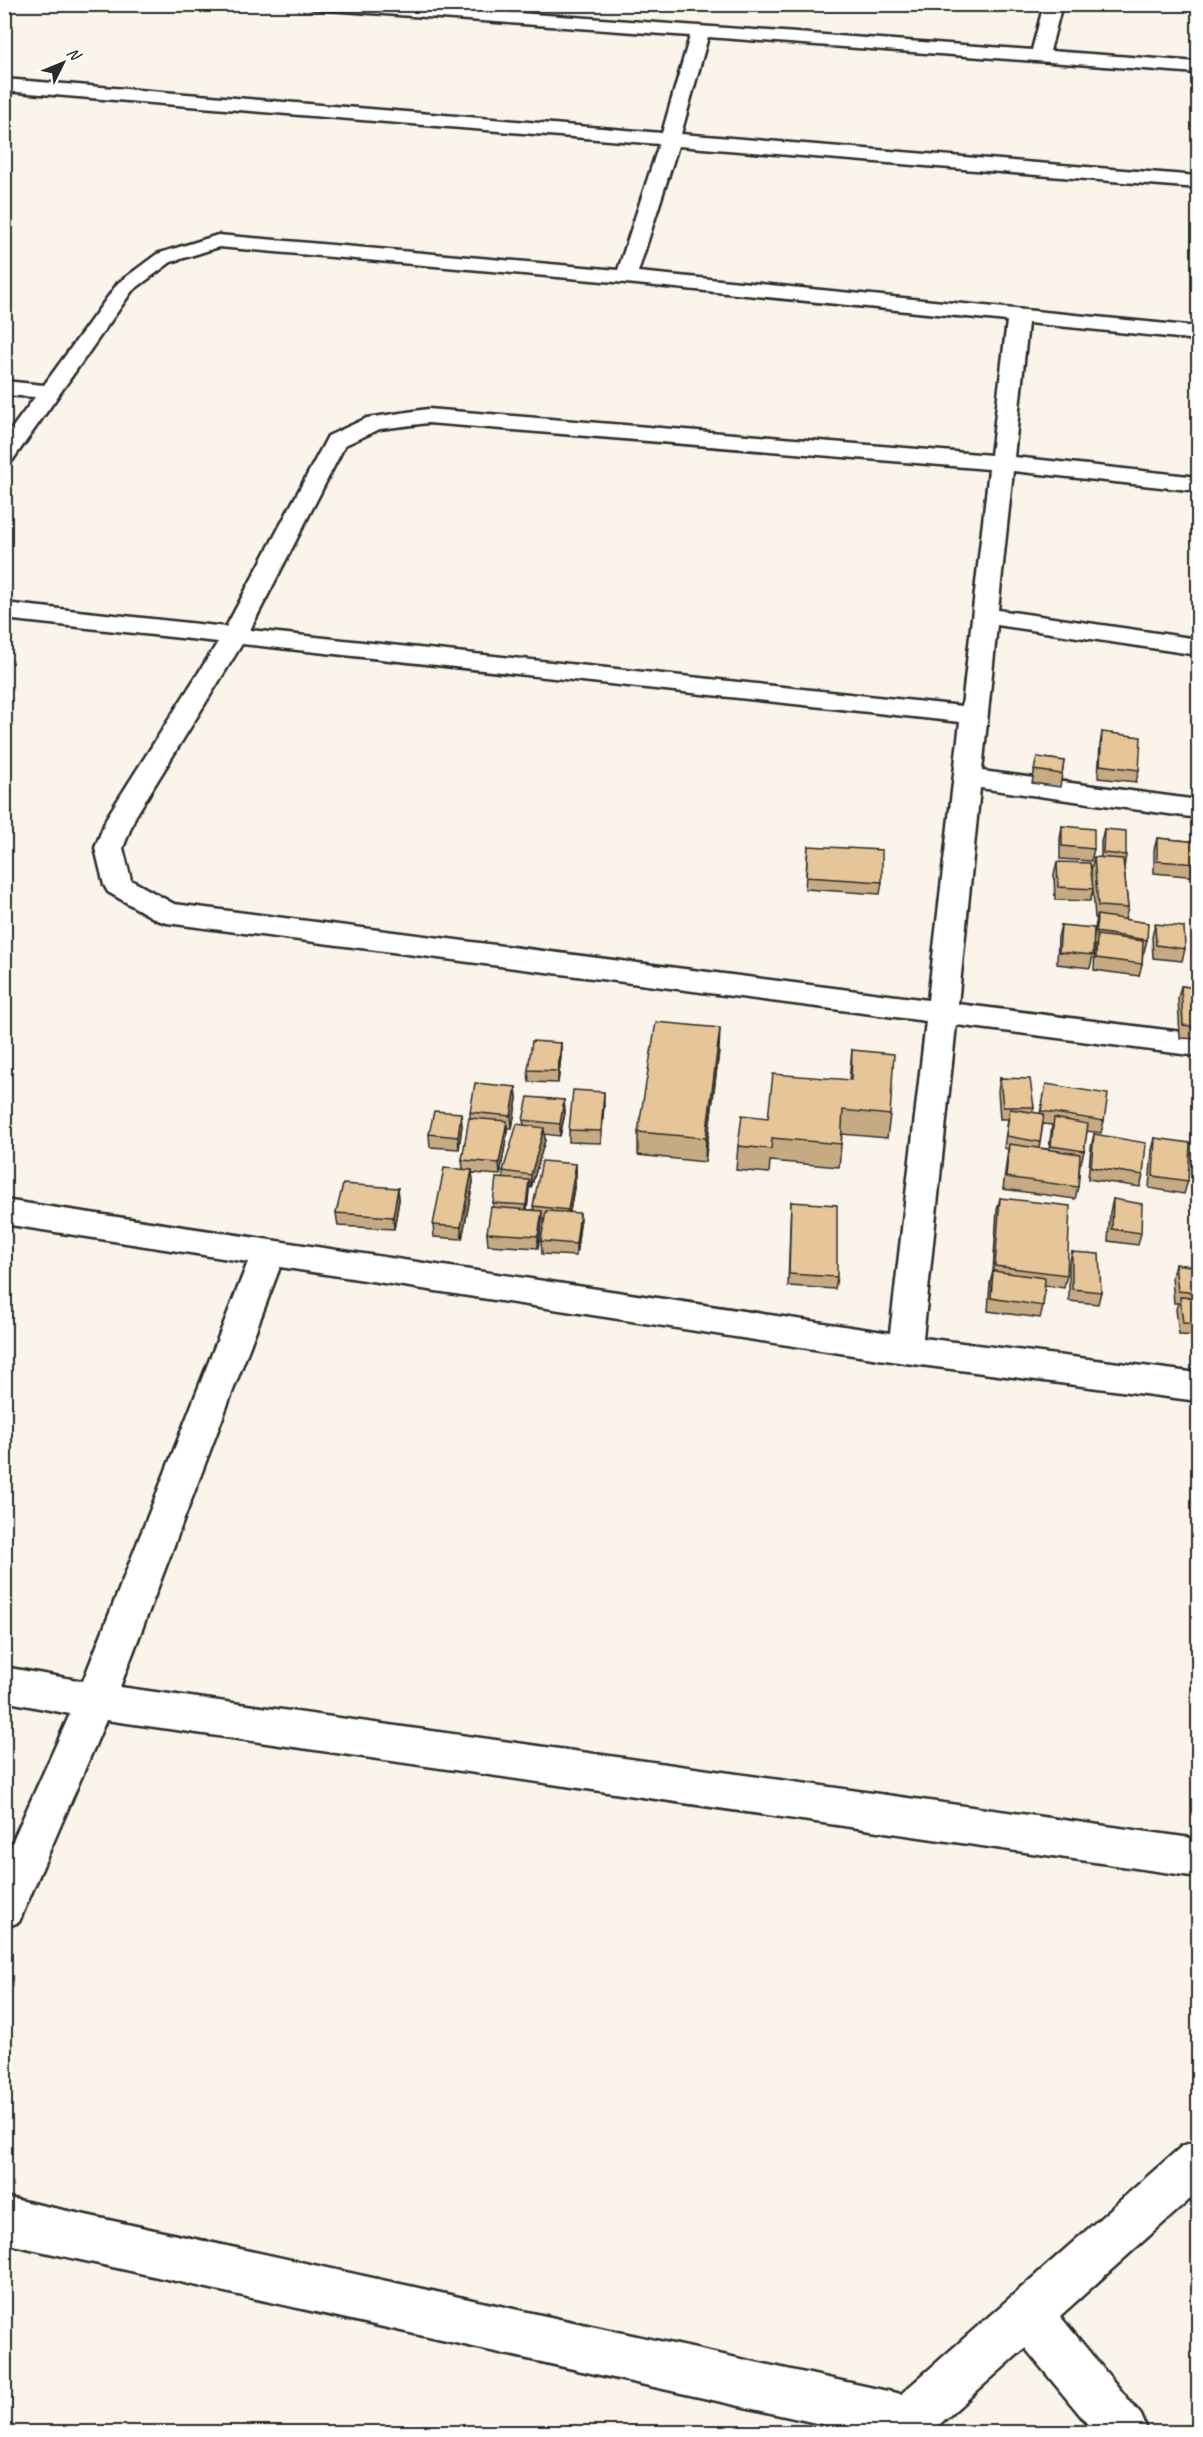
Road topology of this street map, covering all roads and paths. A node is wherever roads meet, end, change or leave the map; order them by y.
1 (314, 4) edge
2 (1053, 4) edge
3 (701, 31) junction
4 (1040, 56) junction
5 (1198, 67) edge
6 (4, 85) edge
7 (670, 139) junction
8 (1198, 182) edge
9 (626, 277) junction
10 (1018, 315) junction
11 (1198, 333) edge
12 (4, 388) edge
13 (51, 392) junction
14 (4, 456) edge
15 (1002, 463) junction
16 (1198, 484) edge
17 (4, 611) edge
18 (985, 616) junction
19 (234, 636) junction
20 (1198, 646) edge
21 (974, 715) junction
22 (968, 778) junction
23 (1198, 809) edge
24 (943, 1011) junction
25 (1198, 1045) edge
26 (4, 1212) edge
27 (268, 1253) junction
28 (904, 1349) junction
29 (1198, 1387) edge
30 (4, 1684) edge
31 (95, 1701) junction
32 (1198, 1858) edge
33 (4, 1908) edge
34 (1198, 2162) edge
35 (4, 2220) edge
36 (1028, 2314) junction
37 (902, 2426) edge
38 (1124, 2433) edge

1 - 3 street
2 - 4 street
3 - 4 street
3 - 7 street
4 - 5 street
6 - 7 street
7 - 8 street
7 - 9 street
9 - 10 street
9 - 13 street
10 - 11 street
10 - 15 street
12 - 13 street
13 - 14 street
15 - 16 street
15 - 18 street
15 - 19 street
17 - 19 street
18 - 20 street
18 - 21 street
19 - 21 street
19 - 24 street
21 - 22 street
22 - 23 street
22 - 24 street
24 - 25 street
24 - 28 street
26 - 27 street
27 - 28 street
27 - 31 street
28 - 29 street
30 - 31 street
31 - 32 street
31 - 33 street
34 - 36 street
35 - 37 street
36 - 37 street
36 - 38 street

